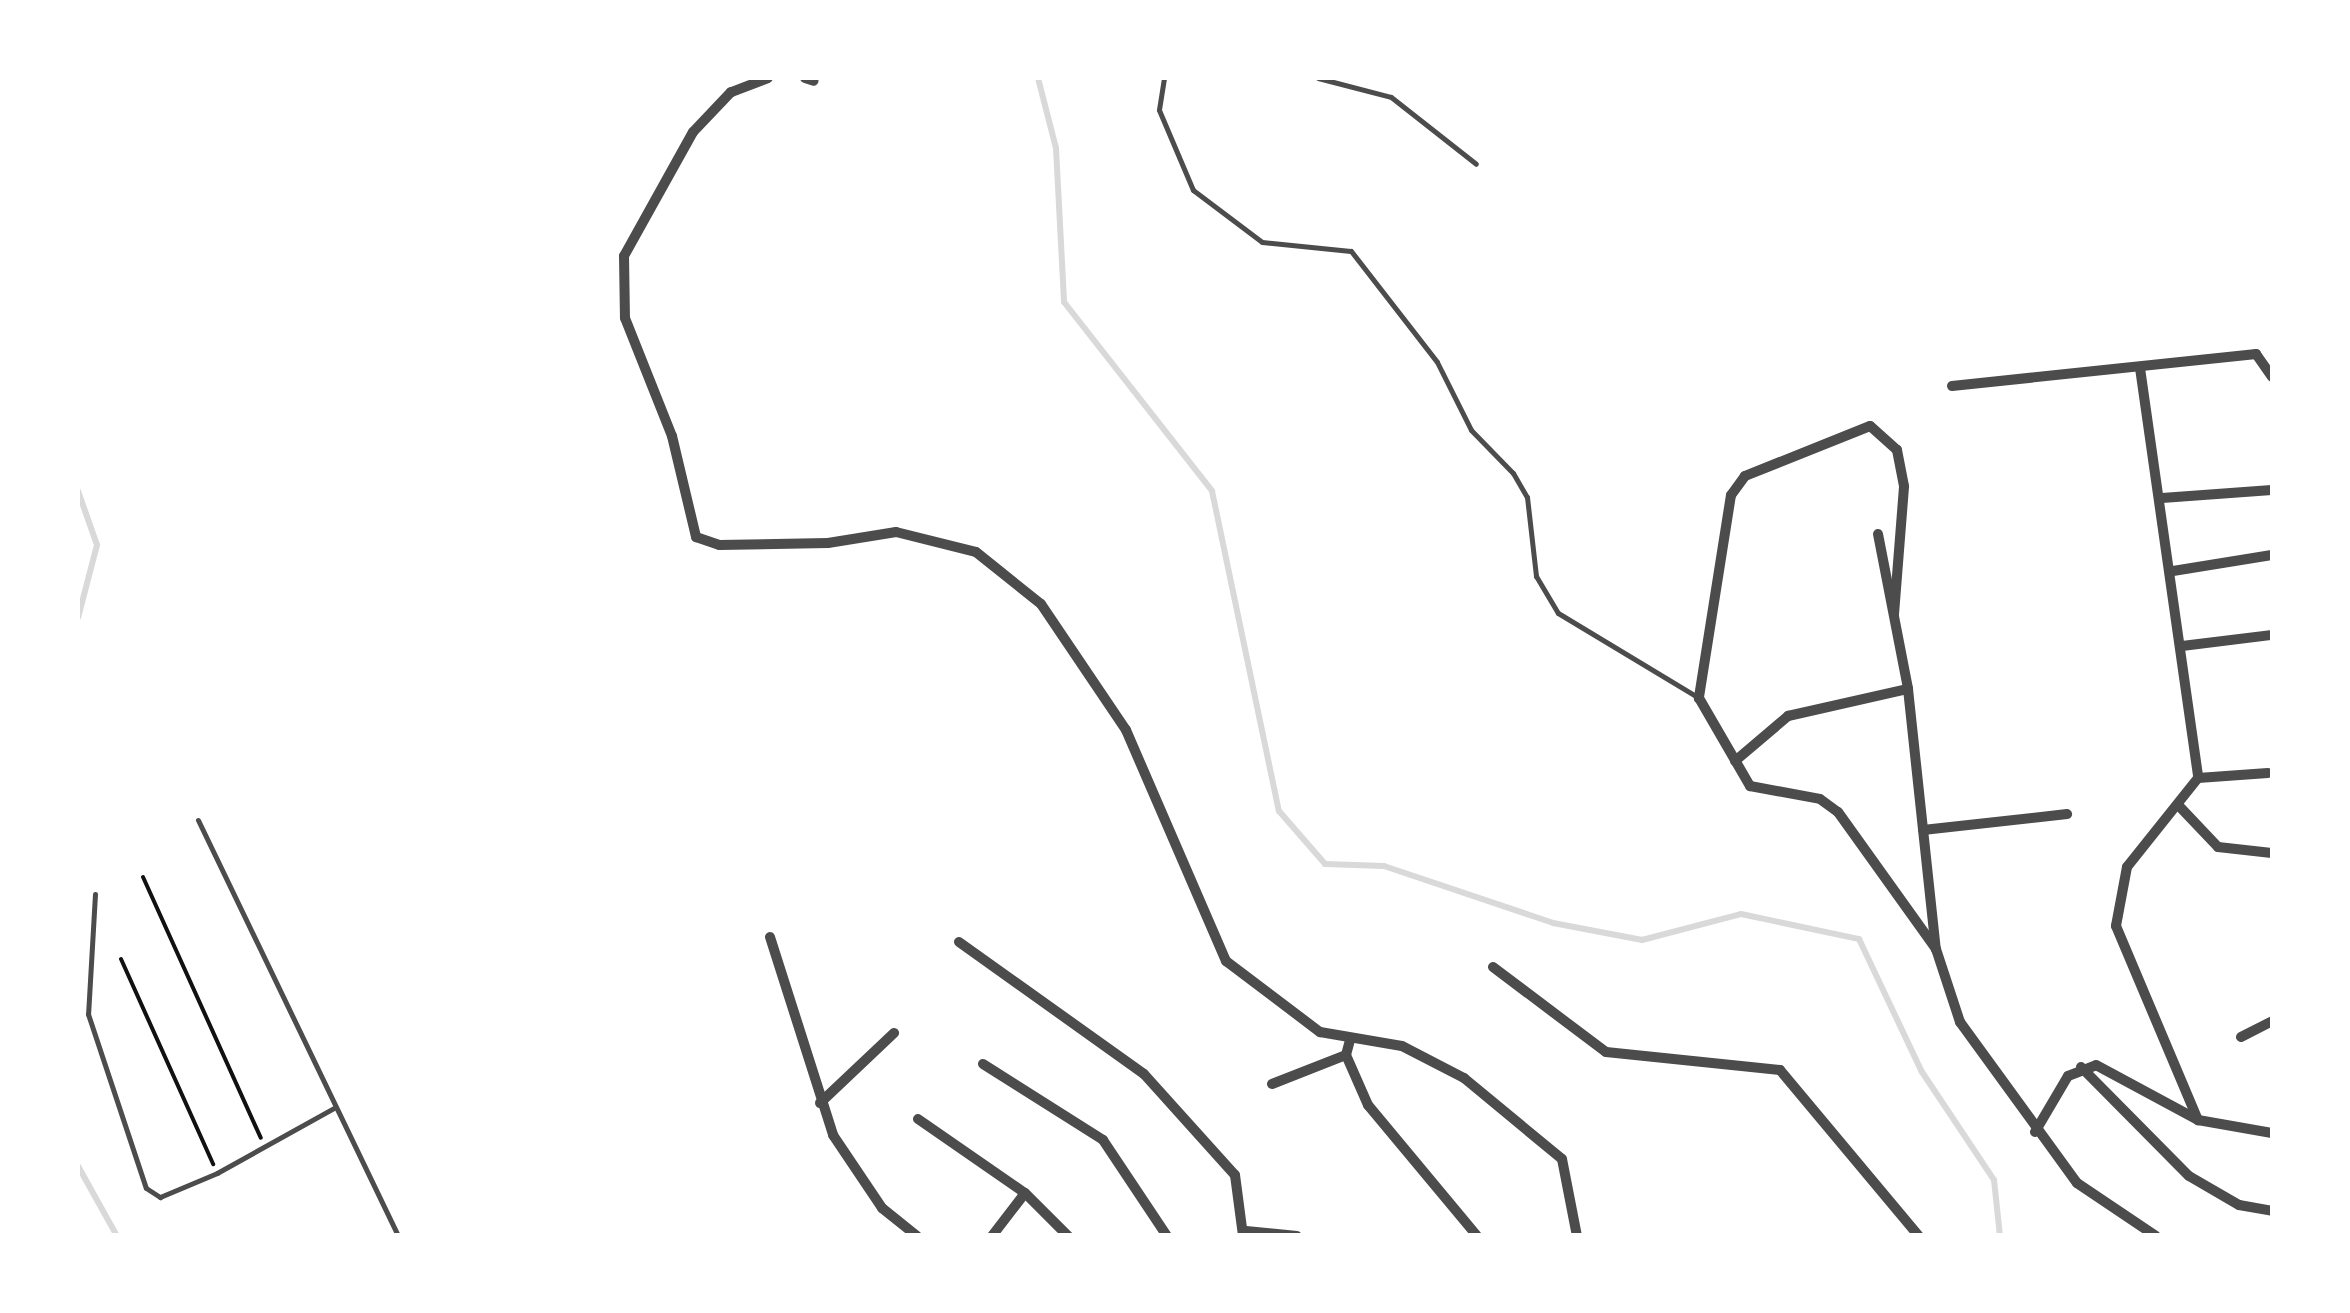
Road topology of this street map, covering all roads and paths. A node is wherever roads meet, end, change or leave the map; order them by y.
1 (768, 78) edge
2 (1164, 78) edge
3 (1318, 78) edge
4 (1476, 164) dead end
5 (2140, 368) junction
6 (2272, 377) edge
7 (1952, 386) dead end
8 (2272, 490) edge
9 (2162, 498) junction
10 (1878, 534) dead end
11 (2272, 555) edge
12 (2172, 572) junction
13 (1894, 614) junction
14 (2272, 636) edge
15 (2182, 646) junction
16 (1908, 689) junction
17 (1698, 698) junction
18 (1735, 762) junction
19 (2268, 772) dead end
20 (2198, 778) junction
21 (2180, 807) junction
22 (2066, 814) dead end
23 (198, 820) dead end
24 (1923, 830) junction
25 (2272, 853) edge
26 (144, 877) dead end
27 (95, 894) dead end
28 (770, 937) dead end
29 (959, 942) dead end
30 (1936, 950) junction
31 (120, 959) dead end
32 (1493, 967) dead end
33 (2272, 1021) edge
34 (894, 1033) dead end
35 (2241, 1037) dead end
36 (1350, 1040) junction
37 (1346, 1055) junction
38 (983, 1064) dead end
39 (2081, 1067) junction
40 (1272, 1084) dead end
41 (820, 1103) junction
42 (334, 1108) junction
43 (918, 1119) dead end
44 (2198, 1120) junction
45 (2034, 1132) junction
46 (2272, 1133) edge
47 (265, 1146) junction
48 (217, 1173) junction
49 (1025, 1192) junction
50 (2272, 1211) edge
51 (1245, 1233) edge
52 (398, 1236) edge
53 (916, 1236) edge
54 (992, 1236) edge
55 (1068, 1236) edge
56 (1168, 1236) edge
57 (1297, 1236) edge
58 (1477, 1236) edge
59 (1577, 1236) edge
60 (1919, 1236) edge
61 (2156, 1236) edge

1 - 36 street
2 - 17 lane
3 - 4 lane
5 - 6 street
5 - 7 street
5 - 9 street
8 - 9 street
9 - 12 street
10 - 13 street
11 - 12 street
12 - 15 street
13 - 16 street
13 - 17 street
14 - 15 street
15 - 20 street
16 - 18 street
16 - 24 street
17 - 18 street
18 - 30 street
19 - 20 street
20 - 21 street
21 - 25 street
21 - 44 street
22 - 24 street
23 - 42 lane
24 - 30 street
26 - 47 path
27 - 48 lane
28 - 41 street
29 - 51 street
30 - 45 street
31 - 48 path
32 - 60 street
33 - 35 street
34 - 41 street
36 - 37 street
36 - 59 street
37 - 40 street
37 - 58 street
38 - 56 street
39 - 44 street
39 - 45 street
39 - 50 street
41 - 53 street
42 - 47 lane
42 - 52 lane
43 - 49 street
44 - 46 street
45 - 61 street
47 - 48 lane
49 - 54 street
49 - 55 street
51 - 57 street

